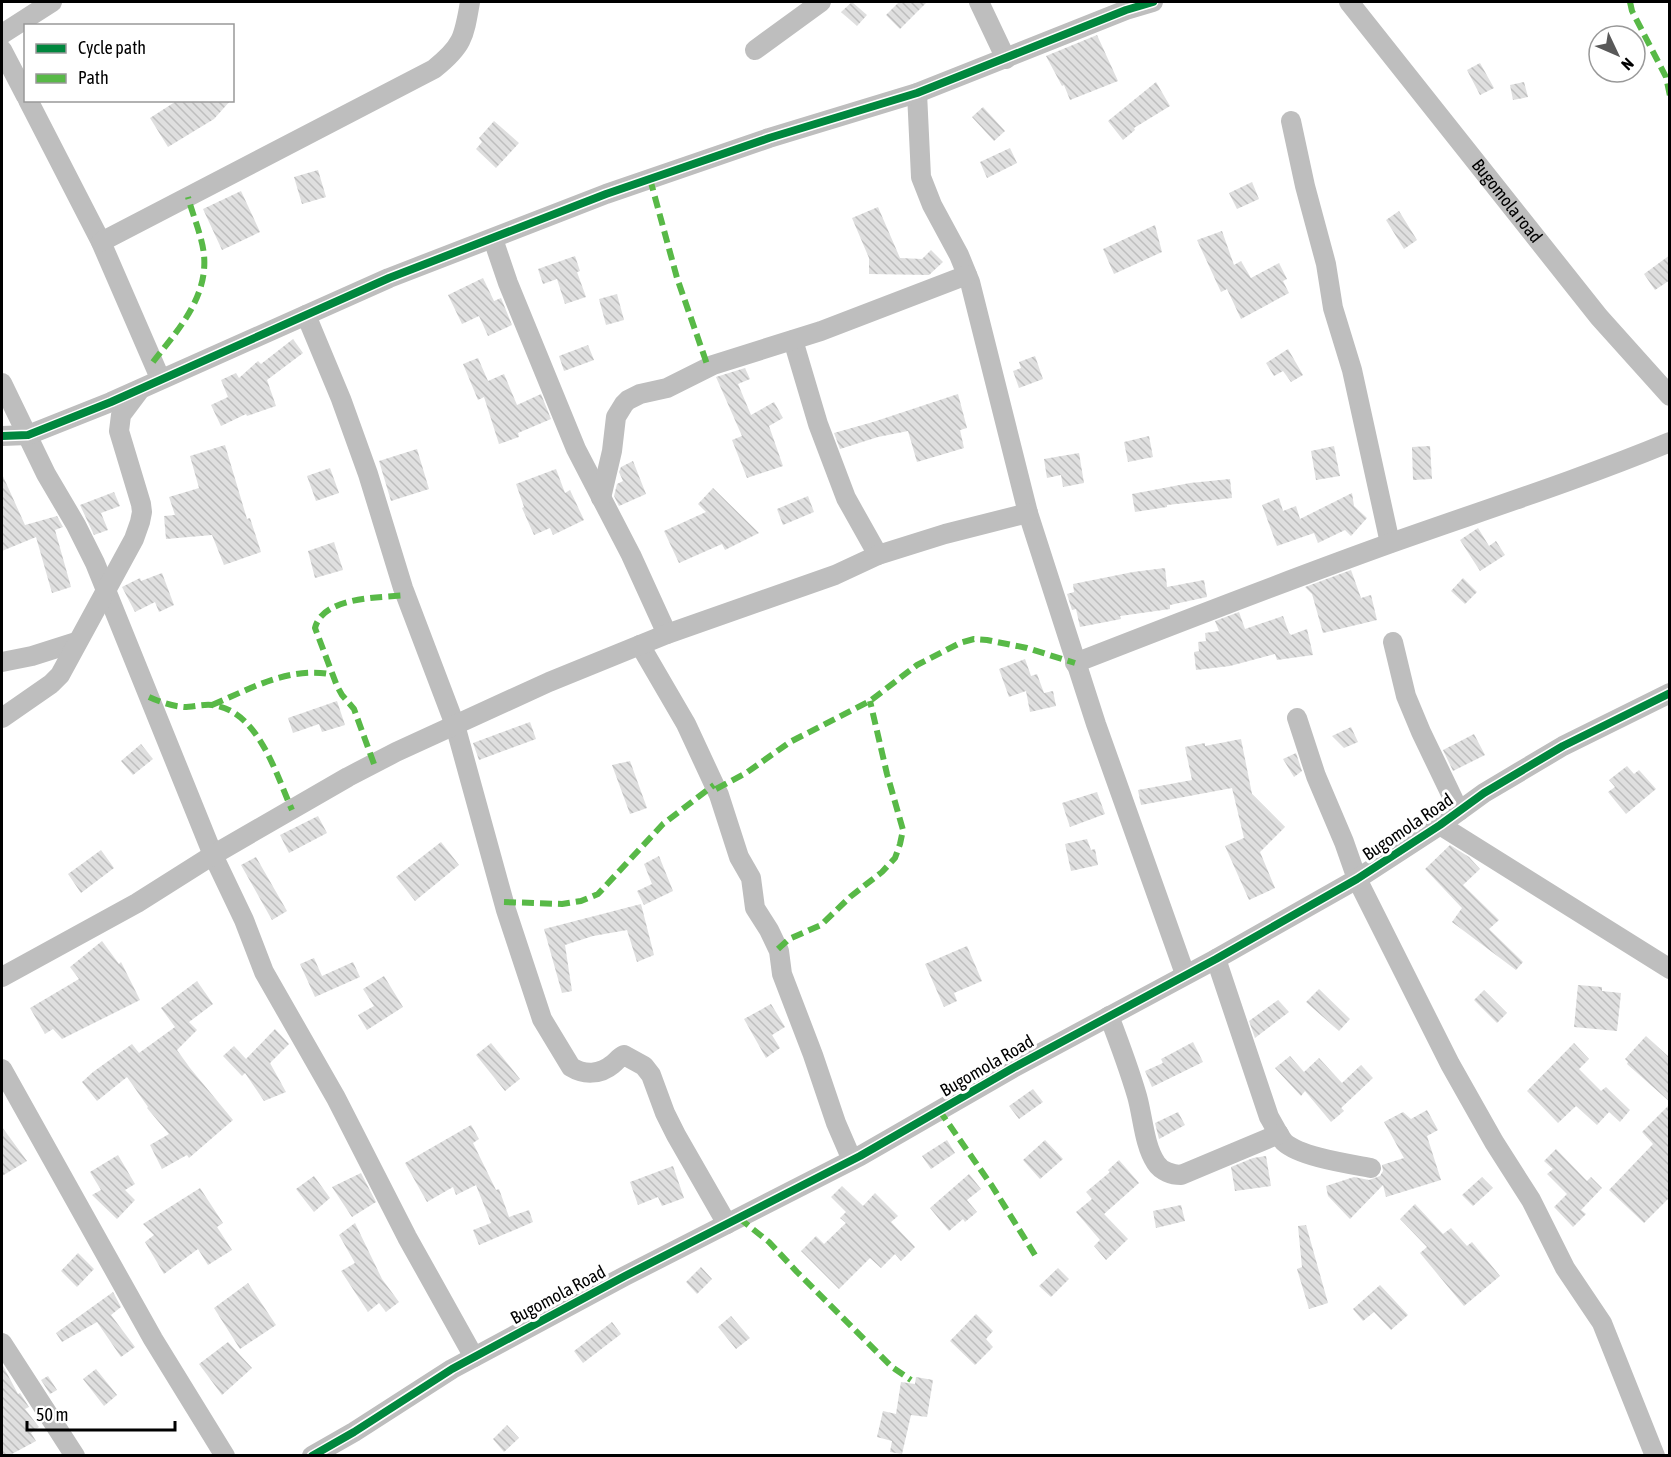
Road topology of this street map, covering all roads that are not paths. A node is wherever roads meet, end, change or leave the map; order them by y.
1 (52, 2) edge
2 (470, 2) edge
3 (821, 2) edge
4 (979, 2) edge
5 (1153, 2) edge
6 (1349, 2) edge
7 (2, 34) edge
8 (2, 50) edge
9 (755, 50) dead end
10 (1006, 59) junction
11 (24, 92) edge
12 (916, 93) junction
13 (29, 102) edge
14 (1291, 121) dead end
15 (493, 238) junction
16 (101, 242) junction
17 (967, 275) junction
18 (306, 315) junction
19 (793, 340) junction
20 (151, 382) junction
21 (2, 383) edge
22 (1670, 396) edge
23 (28, 435) junction
24 (2, 436) edge
25 (1670, 442) edge
26 (601, 498) junction
27 (1028, 513) junction
28 (1390, 543) junction
29 (878, 555) junction
30 (105, 592) junction
31 (667, 634) junction
32 (76, 642) junction
33 (1393, 642) dead end
34 (640, 645) junction
35 (2, 662) edge
36 (1075, 663) junction
37 (1670, 693) edge
38 (2, 718) edge
39 (1297, 718) dead end
40 (456, 725) junction
41 (1459, 811) junction
42 (1440, 825) junction
43 (213, 855) junction
44 (1357, 879) junction
45 (1216, 958) junction
46 (1670, 969) edge
47 (1185, 974) junction
48 (2, 977) edge
49 (1109, 1016) junction
50 (2, 1069) edge
51 (1279, 1134) junction
52 (852, 1160) junction
53 (1371, 1168) dead end
54 (727, 1224) junction
55 (2, 1343) edge
56 (474, 1357) junction
57 (75, 1455) edge
58 (225, 1455) edge
59 (312, 1455) edge
60 (1655, 1455) edge

1 - 7 street
2 - 16 street
3 - 9 street
4 - 10 street
5 - 10 street
6 - 22 street, Bugomola road
8 - 11 street
10 - 12 street
12 - 15 street
12 - 17 street
13 - 16 street
14 - 28 street
15 - 18 street
15 - 26 street
16 - 20 street
17 - 19 street
17 - 27 street
18 - 20 street
18 - 40 street
19 - 26 street
19 - 29 street
20 - 23 street
20 - 30 street
21 - 23 street
23 - 24 street
23 - 30 street
25 - 28 street
26 - 31 street
27 - 29 street
27 - 36 street
28 - 36 street
29 - 31 street
30 - 32 street
30 - 43 street
31 - 34 street
32 - 35 street
32 - 38 street
33 - 41 street
34 - 40 street
34 - 52 street
36 - 47 street
37 - 41 street, Bugomola Road
39 - 44 street
40 - 43 street
40 - 54 street
41 - 42 street, Bugomola Road
42 - 44 street, Bugomola Road
42 - 46 street
43 - 48 street
43 - 56 street
44 - 45 street, Bugomola Road
44 - 60 street
45 - 47 street, Bugomola Road
45 - 51 street
47 - 49 street, Bugomola Road
49 - 51 street
49 - 52 street, Bugomola Road
50 - 58 street
51 - 53 street
52 - 54 street, Bugomola Road
54 - 56 street, Bugomola Road
55 - 57 street
56 - 59 street, Bugomola Road

